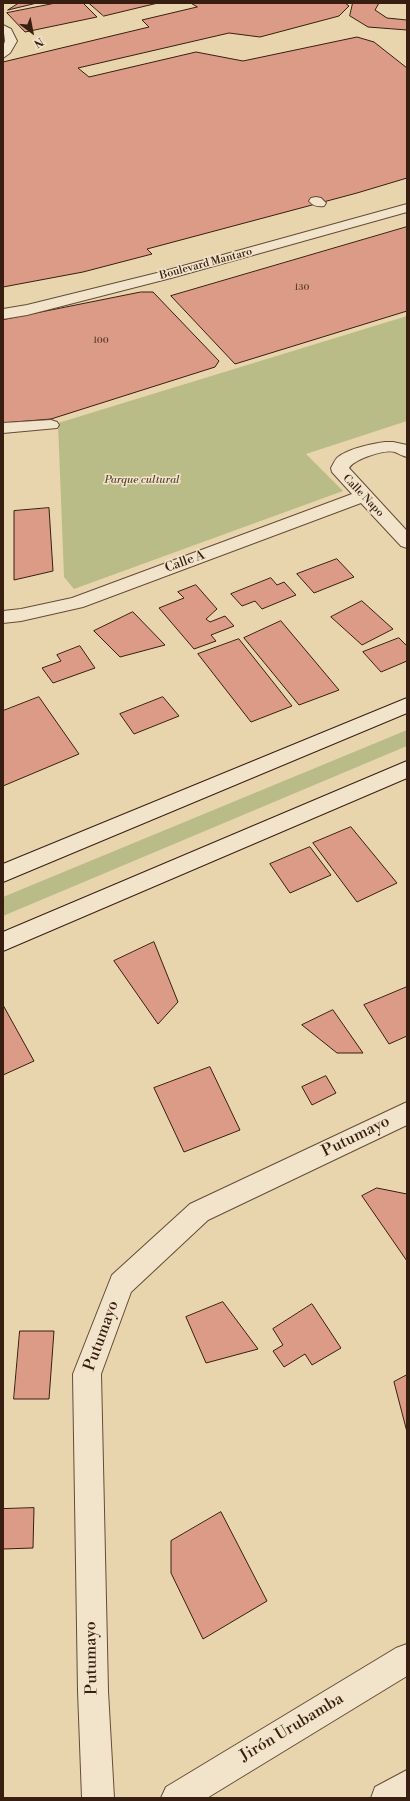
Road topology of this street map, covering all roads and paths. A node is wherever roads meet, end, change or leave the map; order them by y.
1 (3, 28) edge
2 (3, 54) edge
3 (407, 208) edge
4 (3, 314) edge
5 (51, 425) dead end
6 (3, 428) edge
7 (407, 452) edge
8 (364, 496) junction
9 (407, 542) edge
10 (3, 617) edge
11 (407, 705) edge
12 (407, 769) edge
13 (3, 873) edge
14 (3, 942) edge
15 (407, 1113) edge
16 (407, 1659) edge
17 (407, 1785) edge
18 (98, 1798) edge
19 (177, 1798) edge
20 (386, 1798) edge

1 - 2 lane
3 - 4 street, Boulevard Mantaro
5 - 6 lane
7 - 8 street, Calle Napo
8 - 9 street, Calle Napo
8 - 10 street, Calle A
11 - 13 street
12 - 14 street
15 - 18 street, Putumayo
16 - 19 street, Jirón Urubamba
17 - 20 lane

